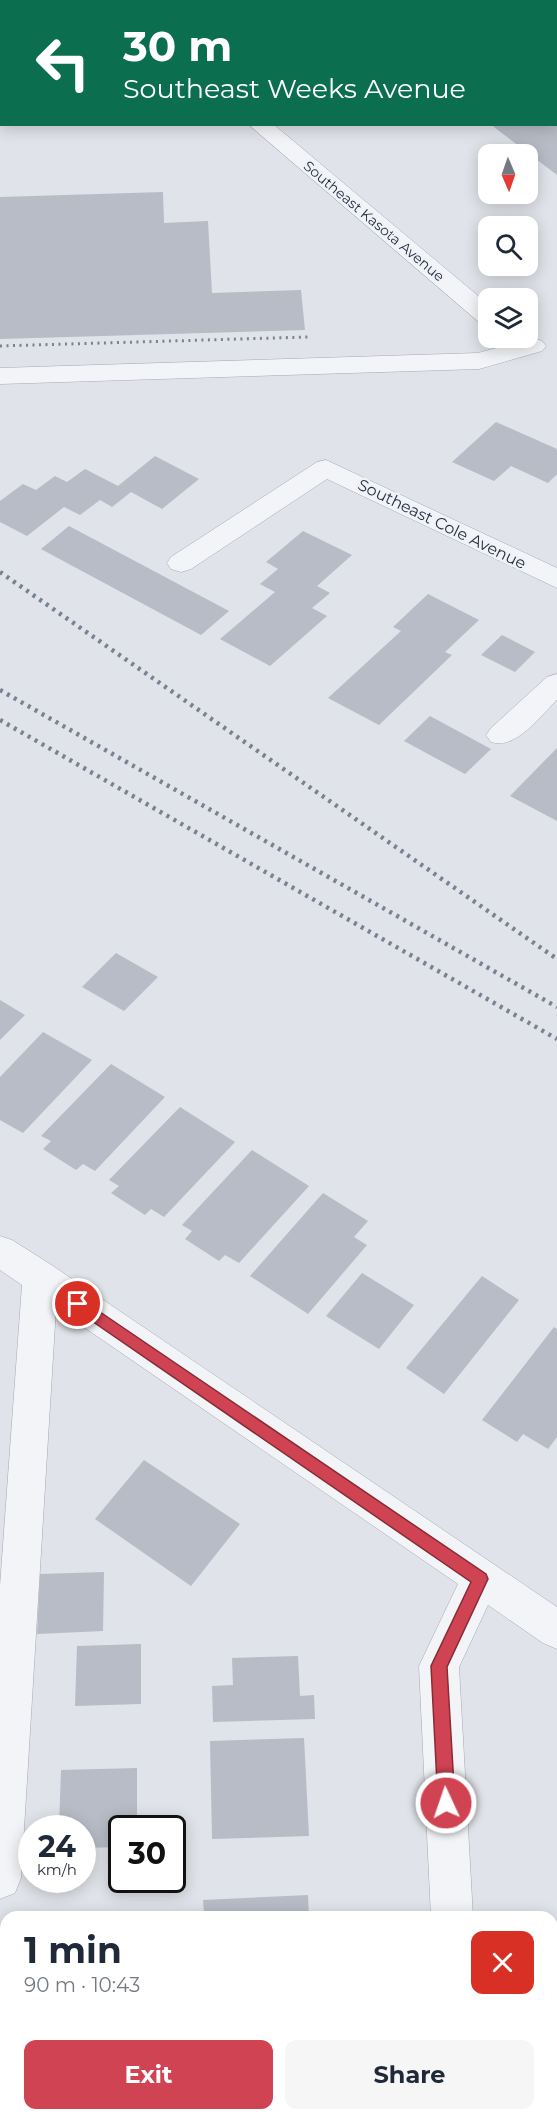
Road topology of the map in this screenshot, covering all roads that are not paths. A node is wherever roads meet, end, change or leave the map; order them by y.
1 (261, 126) edge
2 (478, 309) edge
3 (538, 348) edge
4 (0, 376) edge
5 (181, 563) dead end
6 (557, 579) edge
7 (557, 684) edge
8 (501, 735) dead end
9 (0, 1251) edge
10 (40, 1277) junction
11 (480, 1579) junction
12 (557, 1630) edge
13 (0, 1878) edge
14 (452, 1911) edge

1 - 2 street, Southeast Kasota Avenue
3 - 4 street
5 - 6 street, Southeast Cole Avenue
7 - 8 street
9 - 10 street
10 - 11 street
10 - 13 street
11 - 12 street
11 - 14 street

